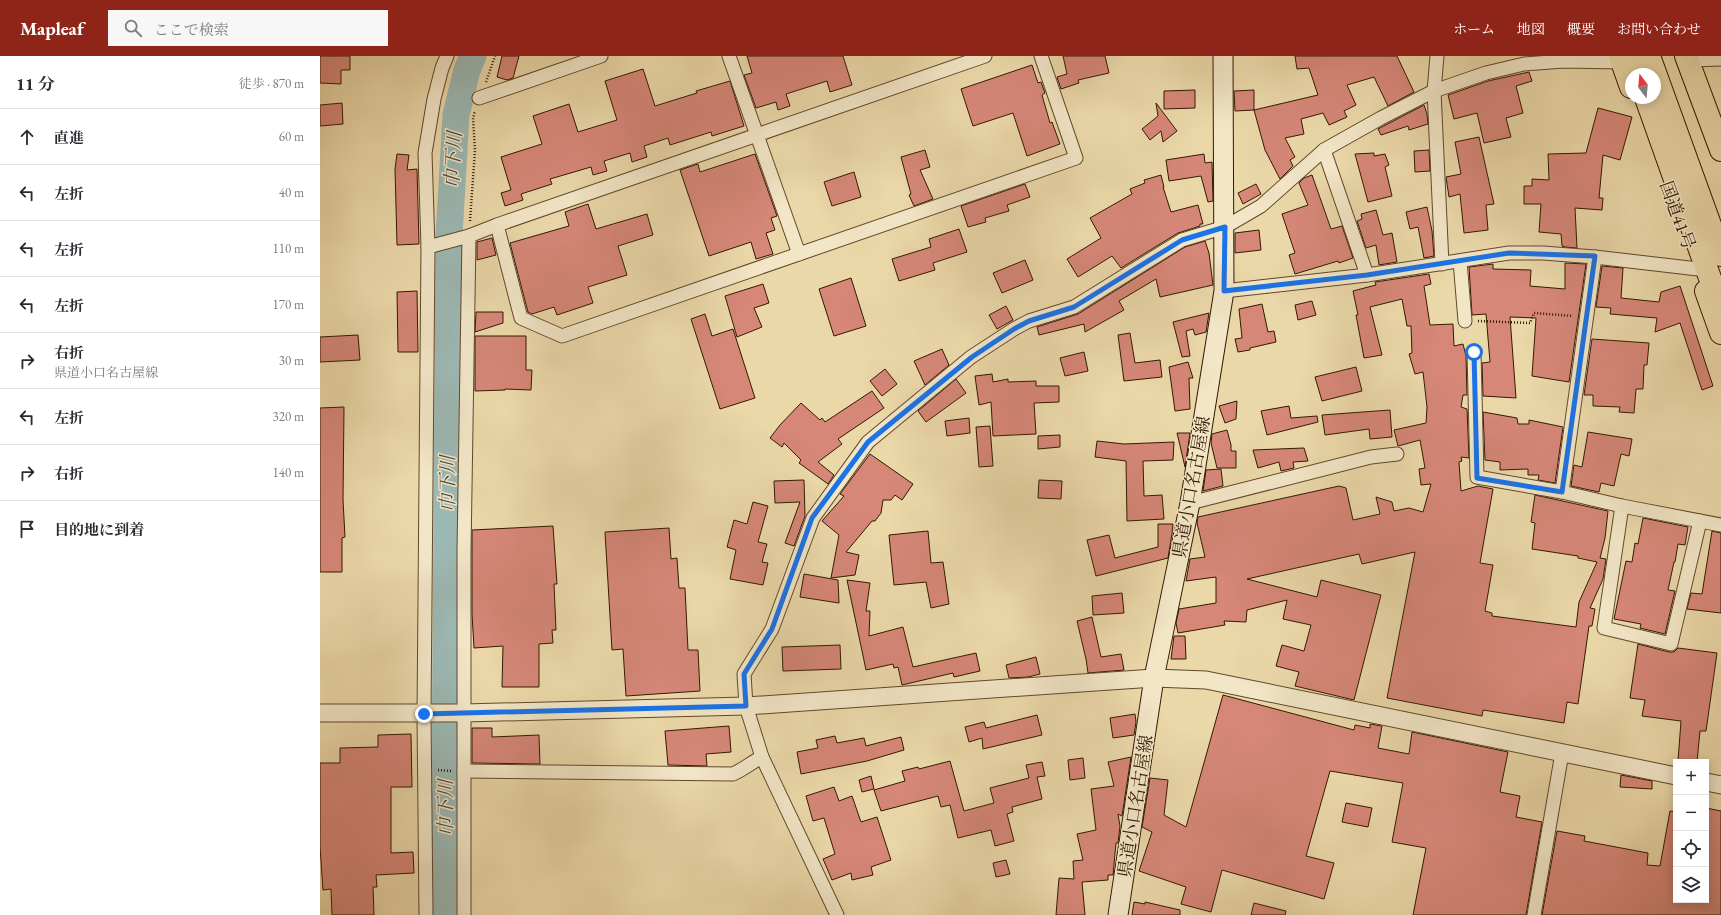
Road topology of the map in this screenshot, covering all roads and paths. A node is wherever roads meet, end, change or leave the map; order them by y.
1 (447, 56) edge
2 (495, 56) edge
3 (601, 56) edge
4 (729, 56) edge
5 (985, 56) edge
6 (1040, 56) edge
7 (1223, 56) edge
8 (1437, 56) edge
9 (1649, 56) edge
10 (1661, 56) edge
11 (1687, 58) edge
12 (1721, 59) edge
13 (1628, 62) edge
14 (1434, 91) junction
15 (479, 98) junction
16 (1637, 104) edge
17 (1648, 104) edge
18 (758, 135) junction
19 (1324, 150) junction
20 (1721, 150) edge
21 (497, 225) junction
22 (1721, 225) edge
23 (1225, 227) junction
24 (466, 237) junction
25 (431, 246) junction
26 (799, 254) junction
27 (1721, 255) edge
28 (1595, 256) junction
29 (1460, 260) junction
30 (1442, 264) junction
31 (1698, 269) junction
32 (1367, 275) junction
33 (1224, 291) junction
34 (1721, 309) edge
35 (1587, 317) junction
36 (1470, 321) joint
37 (1721, 333) edge
38 (1474, 352) dead end
39 (1397, 454) dead end
40 (1562, 492) junction
41 (1190, 503) junction
42 (1622, 506) junction
43 (1700, 522) junction
44 (1721, 525) edge
45 (1154, 678) junction
46 (746, 706) junction
47 (320, 713) edge
48 (462, 713) junction
49 (427, 714) junction
50 (1562, 753) junction
51 (762, 757) junction
52 (431, 770) dead end
53 (458, 771) junction
54 (1673, 775) edge
55 (1709, 783) edge
56 (1721, 785) edge
57 (426, 915) edge
58 (464, 915) edge
59 (837, 915) edge
60 (1118, 915) edge
61 (1534, 915) edge

1 - 25 street
2 - 15 path
3 - 15 street
4 - 18 street
5 - 18 street
6 - 26 street
7 - 23 main road, 県道小口名古屋線
8 - 14 street
9 - 27 highway
10 - 22 highway
11 - 12 street
11 - 20 highway
13 - 14 street
14 - 19 street
14 - 30 street
15 - 24 path
16 - 31 highway, 国道41号
17 - 34 highway
18 - 21 street
18 - 26 street
19 - 23 street
19 - 32 street
21 - 24 street
21 - 26 street
23 - 33 main road, 県道小口名古屋線
23 - 46 street
24 - 25 street
24 - 48 street
25 - 49 street
28 - 29 street
28 - 31 street
28 - 35 street
29 - 30 street
29 - 36 street
30 - 32 street
31 - 37 highway, 国道41号
32 - 33 street
33 - 41 main road, 県道小口名古屋線
35 - 36 path
35 - 40 street
38 - 40 street
39 - 41 street
40 - 42 street
41 - 45 main road, 県道小口名古屋線
42 - 43 street
42 - 43 street
43 - 44 street
45 - 46 street
45 - 50 street
45 - 60 main road, 県道小口名古屋線
46 - 48 street
46 - 51 street
47 - 49 street
48 - 49 street
48 - 53 street
49 - 57 street
50 - 54 street
50 - 61 street
51 - 53 street
51 - 59 street
52 - 53 path
53 - 58 street
55 - 56 street

